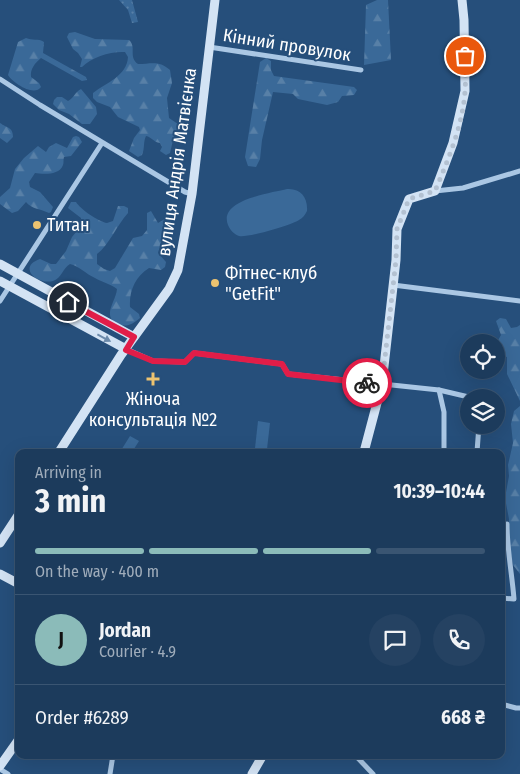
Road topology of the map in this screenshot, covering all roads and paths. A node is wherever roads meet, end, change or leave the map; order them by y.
1 (215, 0) edge
2 (462, 0) edge
3 (209, 47) junction
4 (362, 70) dead end
5 (0, 79) edge
6 (102, 142) junction
7 (520, 171) edge
8 (435, 191) junction
9 (192, 194) junction
10 (0, 264) edge
11 (18, 274) junction
12 (0, 281) edge
13 (393, 285) junction
14 (10, 286) junction
15 (520, 300) edge
16 (0, 301) edge
17 (130, 343) junction
18 (382, 384) junction
19 (439, 390) junction
20 (460, 395) edge
21 (478, 434) edge
22 (61, 449) edge
23 (365, 449) edge
24 (444, 449) edge
25 (477, 449) edge
26 (15, 520) edge
27 (507, 524) dead end
28 (0, 543) edge
29 (0, 574) edge
30 (15, 582) edge
31 (505, 598) edge
32 (505, 705) edge
33 (520, 708) edge
34 (15, 745) edge
35 (112, 759) edge
36 (261, 759) edge
37 (359, 759) edge
38 (0, 768) edge
39 (8, 774) edge
40 (110, 774) edge
41 (252, 774) edge
42 (373, 774) edge

1 - 3 street, вулиця Андрія Матвієнка
2 - 8 street
3 - 4 street, Кінний провулок
3 - 9 street, вулиця Андрія Матвієнка
5 - 6 street
6 - 9 street
6 - 11 street
7 - 8 street
8 - 13 street
9 - 17 street, вулиця Андрія Матвієнка
10 - 11 street
11 - 14 street
11 - 17 street
12 - 14 street
13 - 15 street
13 - 18 street
14 - 16 street
14 -> 17 street
17 - 18 street
17 - 22 street, вулиця Андрія Матвієнка
18 - 19 street
18 - 23 street
19 - 20 street
19 - 24 street
21 - 25 street
26 - 28 street
27 - 31 street
29 - 30 street
32 - 33 street
34 - 38 street
35 - 40 street
36 - 41 street
37 - 42 street
38 - 39 street

